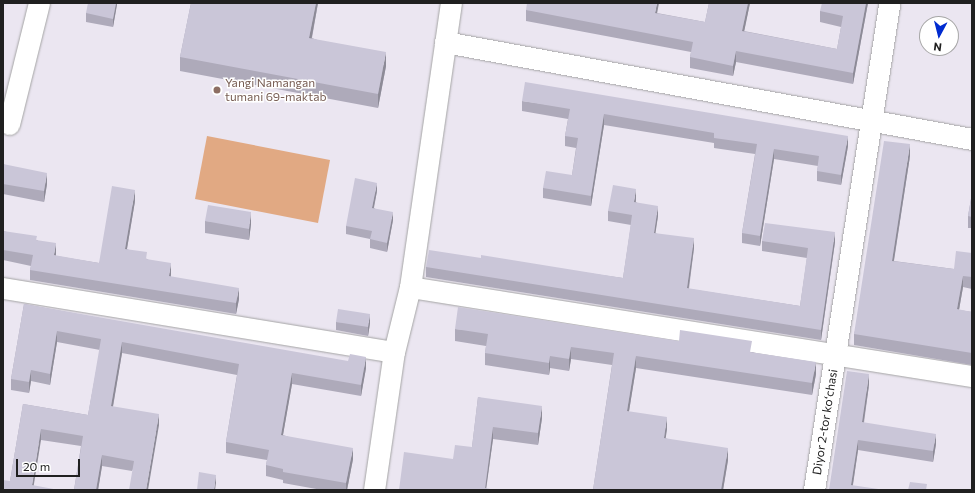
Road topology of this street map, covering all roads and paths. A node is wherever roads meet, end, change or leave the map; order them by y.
1 (39, 3) edge
2 (451, 3) edge
3 (889, 3) edge
4 (445, 42) junction
5 (871, 120) junction
6 (9, 124) dead end
7 (972, 139) edge
8 (410, 287) junction
9 (3, 288) edge
10 (394, 352) junction
11 (836, 354) junction
12 (972, 376) edge
13 (374, 490) edge
14 (814, 490) edge

1 - 6 street
2 - 4 street
3 - 5 street, Diyor 2-tor koʻchasi
4 - 5 street
4 - 8 street
5 - 7 street
5 - 11 street, Diyor 2-tor koʻchasi
8 - 10 street
8 - 11 street
9 - 10 street
10 - 13 street
11 - 12 street
11 - 14 street, Diyor 2-tor koʻchasi

